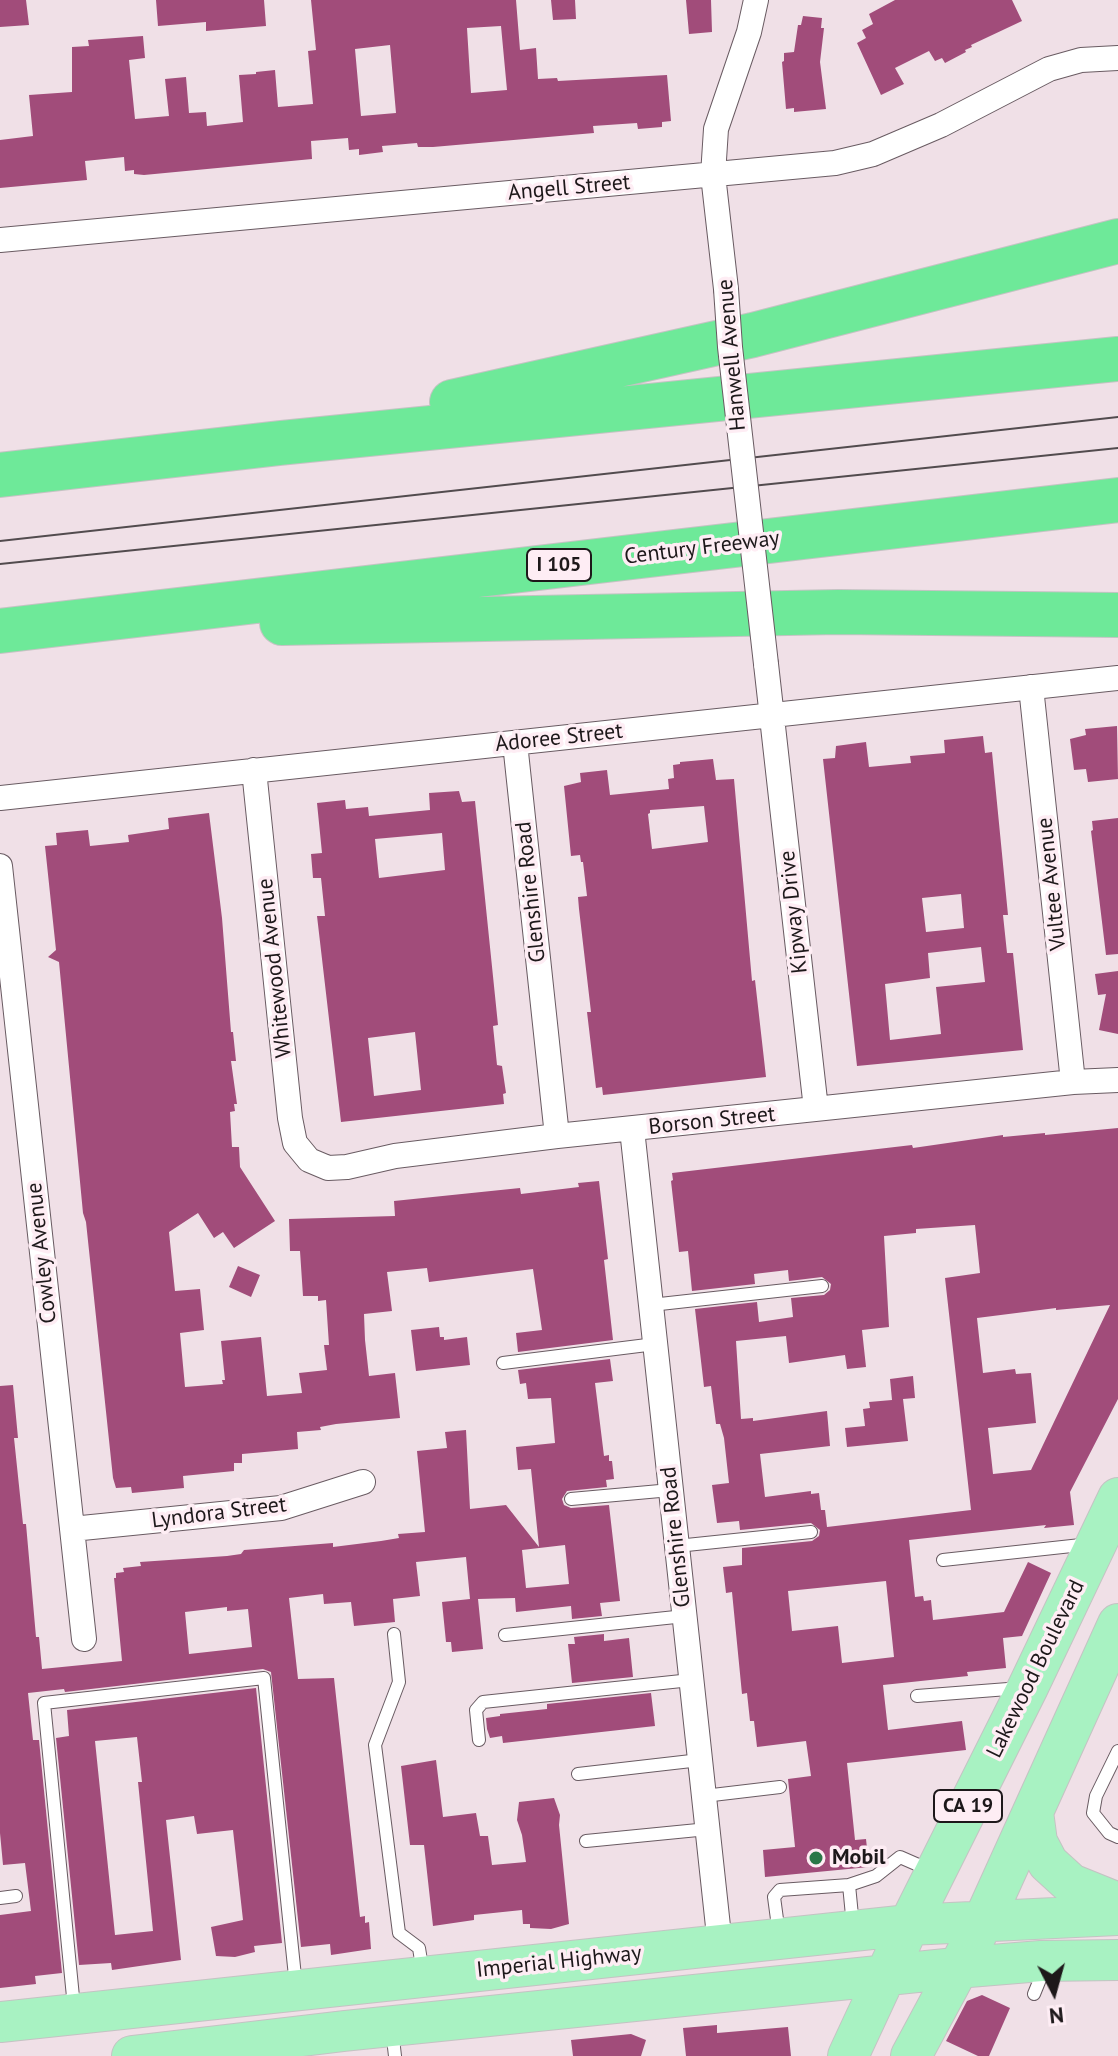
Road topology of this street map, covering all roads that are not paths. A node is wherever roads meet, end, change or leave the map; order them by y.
1 (756, 0) edge
2 (1118, 58) edge
3 (713, 175) junction
4 (0, 240) edge
5 (1118, 241) edge
6 (1118, 359) edge
7 (280, 443) junction
8 (0, 475) edge
9 (1118, 500) edge
10 (1118, 615) edge
11 (0, 631) edge
12 (0, 639) edge
13 (1118, 678) edge
14 (1031, 687) junction
15 (772, 715) junction
16 (515, 743) junction
17 (254, 770) junction
18 (0, 798) edge
19 (0, 866) edge
20 (1118, 1080) edge
21 (1073, 1082) junction
22 (816, 1109) junction
23 (632, 1129) junction
24 (557, 1136) junction
25 (309, 1160) joint
26 (822, 1286) dead end
27 (651, 1305) junction
28 (655, 1344) junction
29 (503, 1363) dead end
30 (363, 1482) dead end
31 (671, 1490) junction
32 (1118, 1498) edge
33 (571, 1499) dead end
34 (72, 1529) junction
35 (811, 1532) dead end
36 (1097, 1543) junction
37 (677, 1546) junction
38 (943, 1560) dead end
39 (685, 1616) junction
40 (1118, 1624) edge
41 (394, 1634) dead end
42 (505, 1635) dead end
43 (84, 1639) dead end
44 (691, 1680) junction
45 (1028, 1687) junction
46 (917, 1696) dead end
47 (479, 1740) dead end
48 (1118, 1751) edge
49 (700, 1760) junction
50 (578, 1774) dead end
51 (780, 1787) dead end
52 (704, 1796) junction
53 (1033, 1812) junction
54 (708, 1829) junction
55 (1118, 1837) edge
56 (586, 1841) dead end
57 (935, 1872) junction
58 (849, 1885) junction
59 (16, 1896) dead end
60 (0, 1898) edge
61 (1118, 1903) edge
62 (1118, 1915) edge
63 (983, 1922) junction
64 (909, 1925) junction
65 (854, 1931) junction
66 (779, 1938) junction
67 (720, 1945) junction
68 (1118, 1960) edge
69 (956, 1968) junction
70 (423, 1976) junction
71 (886, 1977) junction
72 (296, 1989) junction
73 (75, 2013) junction
74 (0, 2022) edge
75 (393, 2041) edge
76 (132, 2056) edge
77 (848, 2056) edge
78 (911, 2056) edge

1 - 3 street, Hanwell Avenue
2 - 3 street, Angell Street
3 - 4 street, Angell Street
3 - 15 street, Hanwell Avenue, bridge
5 - 7 highway
6 - 7 highway
7 - 8 highway
9 - 11 highway, Century Freeway / I 105
10 - 12 highway
13 - 14 street, Adoree Street
14 - 15 street, Adoree Street
14 - 21 street, Vultee Avenue
15 - 16 street, Adoree Street
15 - 22 street, Kipway Drive
16 - 17 street, Adoree Street
16 - 24 street, Glenshire Road
17 - 18 street, Adoree Street
17 - 25 street, Whitewood Avenue
19 - 34 street, Cowley Avenue
20 - 21 street, Borson Street
21 - 22 street, Borson Street
22 - 23 street, Borson Street
23 - 24 street, Borson Street
23 - 27 street, Glenshire Road
24 - 25 street, Borson Street
26 - 27 lane
27 - 28 street, Glenshire Road
28 - 29 lane
28 - 31 street, Glenshire Road
30 - 34 street, Lyndora Street
31 - 33 lane
31 - 37 street, Glenshire Road
32 - 36 main road, Lakewood Boulevard / CA 19
34 - 43 street, Cowley Avenue
35 - 37 lane
36 - 38 lane
36 - 45 main road, Lakewood Boulevard / CA 19
37 - 39 street, Glenshire Road
39 - 42 lane
39 - 44 street, Glenshire Road
40 - 53 main road, CA 19
41 - 70 lane
44 - 47 lane
44 - 49 street, Glenshire Road
45 - 46 lane
45 - 57 main road, Lakewood Boulevard / CA 19
48 - 55 lane
49 - 50 lane
49 - 52 street, Glenshire Road
51 - 52 lane
52 - 54 street, Glenshire Road
53 - 61 main road
53 - 63 main road, CA 19
54 - 56 lane
54 - 67 street, Glenshire Road
57 - 58 lane
57 - 64 main road, Lakewood Boulevard / CA 19
58 - 65 lane
58 - 66 lane
59 - 60 lane
62 - 63 main road, Imperial Highway
63 - 64 main road, Imperial Highway
63 - 69 main road, CA 19
64 - 65 main road, Imperial Highway
64 - 71 main road, Lakewood Boulevard / CA 19
65 - 66 main road, Imperial Highway
66 - 67 main road, Imperial Highway
67 - 70 main road, Imperial Highway
68 - 69 main road
69 - 71 main road
69 - 78 main road, CA 19
70 - 72 main road, Imperial Highway
71 - 75 main road
71 - 77 main road, Lakewood Boulevard / CA 19
72 - 73 main road, Imperial Highway
72 - 73 lane
73 - 74 main road, Imperial Highway
75 - 76 main road

